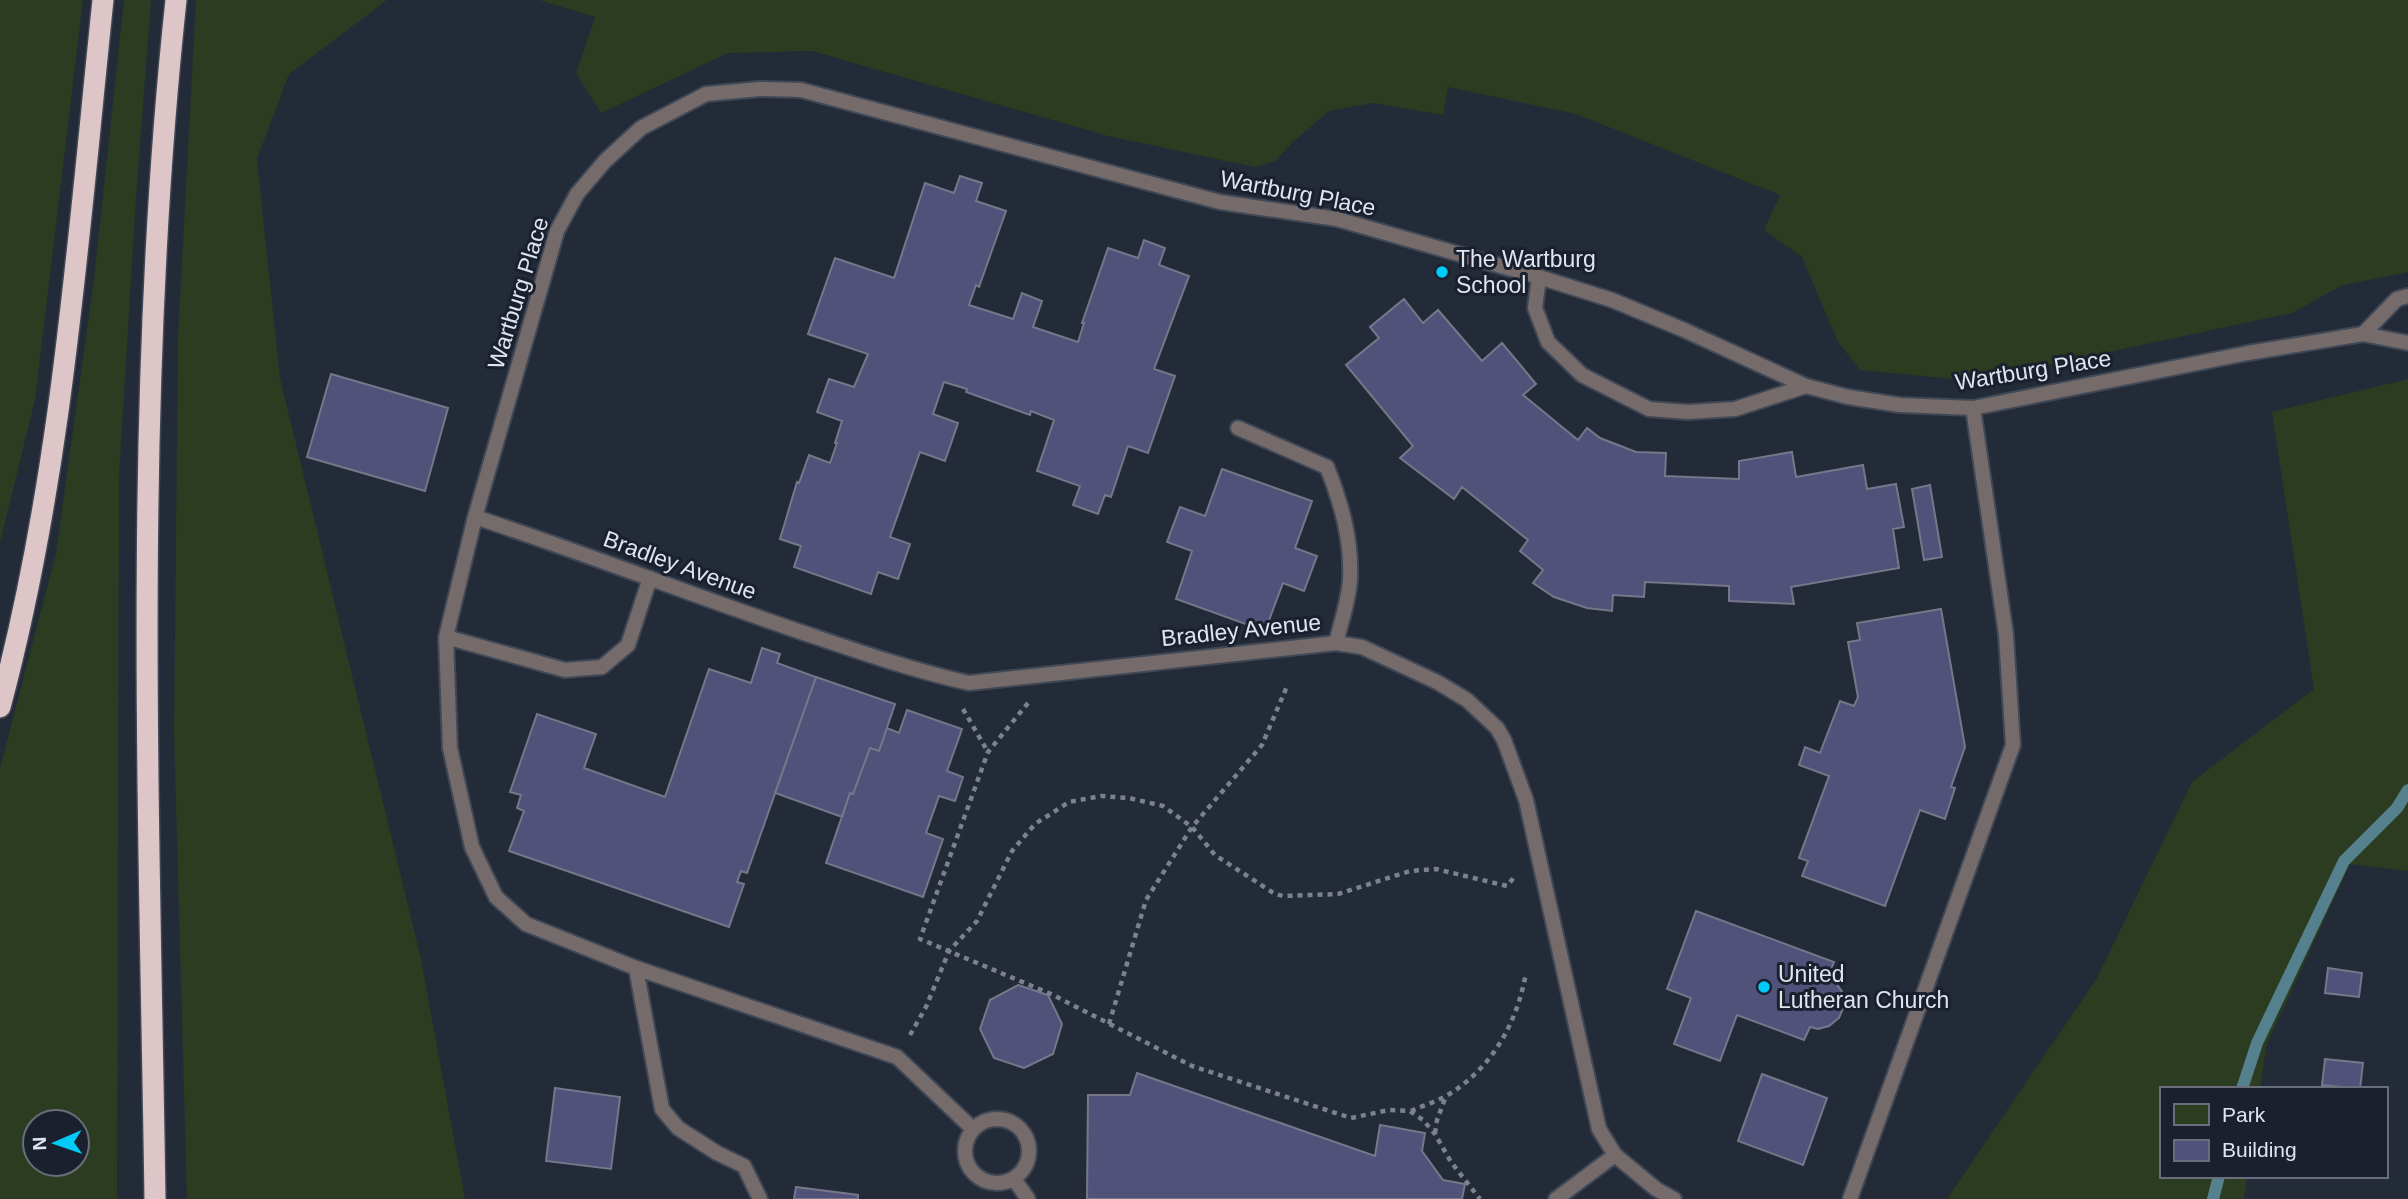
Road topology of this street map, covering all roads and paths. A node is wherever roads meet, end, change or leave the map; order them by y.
1 (103, 0) edge
2 (176, 0) edge
3 (1539, 277) junction
4 (2408, 296) edge
5 (2363, 334) junction
6 (2408, 343) edge
7 (1806, 386) junction
8 (1973, 408) junction
9 (1238, 429) dead end
10 (475, 517) junction
11 (650, 578) junction
12 (446, 637) junction
13 (1336, 643) junction
14 (1288, 684) dead end
15 (1030, 700) dead end
16 (960, 705) dead end
17 (0, 707) edge
18 (988, 752) junction
19 (1192, 827) junction
20 (1516, 874) dead end
21 (949, 951) junction
22 (636, 968) junction
23 (1526, 972) dead end
24 (926, 1007) dead end
25 (1109, 1024) junction
26 (1446, 1096) junction
27 (1410, 1111) junction
28 (973, 1129) junction
29 (1435, 1134) junction
30 (1615, 1155) junction
31 (1014, 1179) junction
32 (155, 1199) edge
33 (760, 1199) edge
34 (1028, 1199) edge
35 (1479, 1199) edge
36 (1556, 1199) edge
37 (1674, 1199) edge
38 (1850, 1199) edge

1 - 17 highway
2 - 32 highway
3 - 7 lane, Wartburg Place
3 - 7 lane
3 - 10 lane, Wartburg Place
4 - 5 lane
5 - 6 lane, Wartburg Place
5 - 8 lane, Wartburg Place
7 - 8 lane, Wartburg Place
8 - 38 lane
9 - 13 lane
10 - 11 lane, Bradley Avenue
10 - 12 lane, Wartburg Place
11 - 12 lane
11 - 13 lane, Bradley Avenue
12 - 22 lane, Wartburg Place
13 - 30 lane, Bradley Avenue
14 - 19 path
15 - 18 path
16 - 18 path
18 - 21 path
19 - 20 path
19 - 21 path
19 - 25 path
21 - 24 path
21 - 25 path
22 - 28 lane, Wartburg Place
22 - 33 lane
23 - 26 path
25 - 27 path
26 - 27 path
26 - 29 path
27 - 29 path
28 - 31 lane
28 - 31 lane
29 - 35 path
30 - 36 lane
30 - 37 lane, Bradley Avenue
31 - 34 lane

